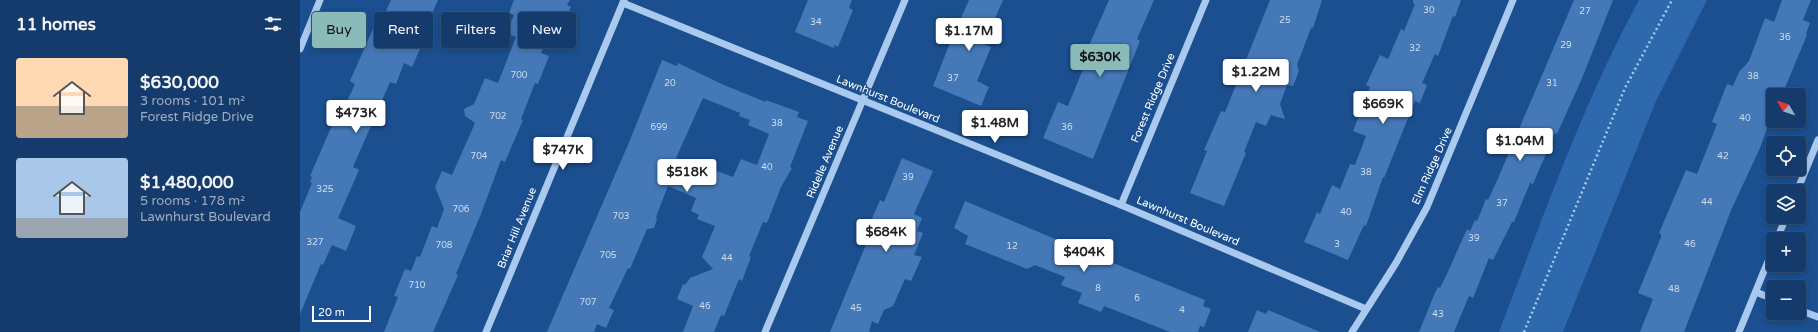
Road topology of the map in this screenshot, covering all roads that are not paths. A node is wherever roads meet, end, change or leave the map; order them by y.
1 (320, 0) edge
2 (905, 0) edge
3 (1206, 0) edge
4 (1514, 0) edge
5 (623, 2) edge
6 (300, 49) edge
7 (863, 100) junction
8 (1818, 140) edge
9 (1800, 184) edge
10 (1120, 205) junction
11 (1766, 267) edge
12 (1756, 292) junction
13 (1766, 296) edge
14 (1366, 309) junction
15 (1806, 313) edge
16 (1818, 318) edge
17 (486, 332) edge
18 (765, 332) edge
19 (1352, 332) edge
20 (1739, 332) edge

1 - 6 street
2 - 7 street, Ridelle Avenue
3 - 10 street, Forest Ridge Drive
4 - 14 street, Elm Ridge Drive
5 - 7 street, Lawnhurst Boulevard
5 - 17 street, Briar Hill Avenue
7 - 10 street, Lawnhurst Boulevard
7 - 18 street, Ridelle Avenue
8 - 9 street
10 - 14 street, Lawnhurst Boulevard
11 - 12 street
12 - 13 street
12 - 20 street
14 - 19 street, Elm Ridge Drive
15 - 16 street

